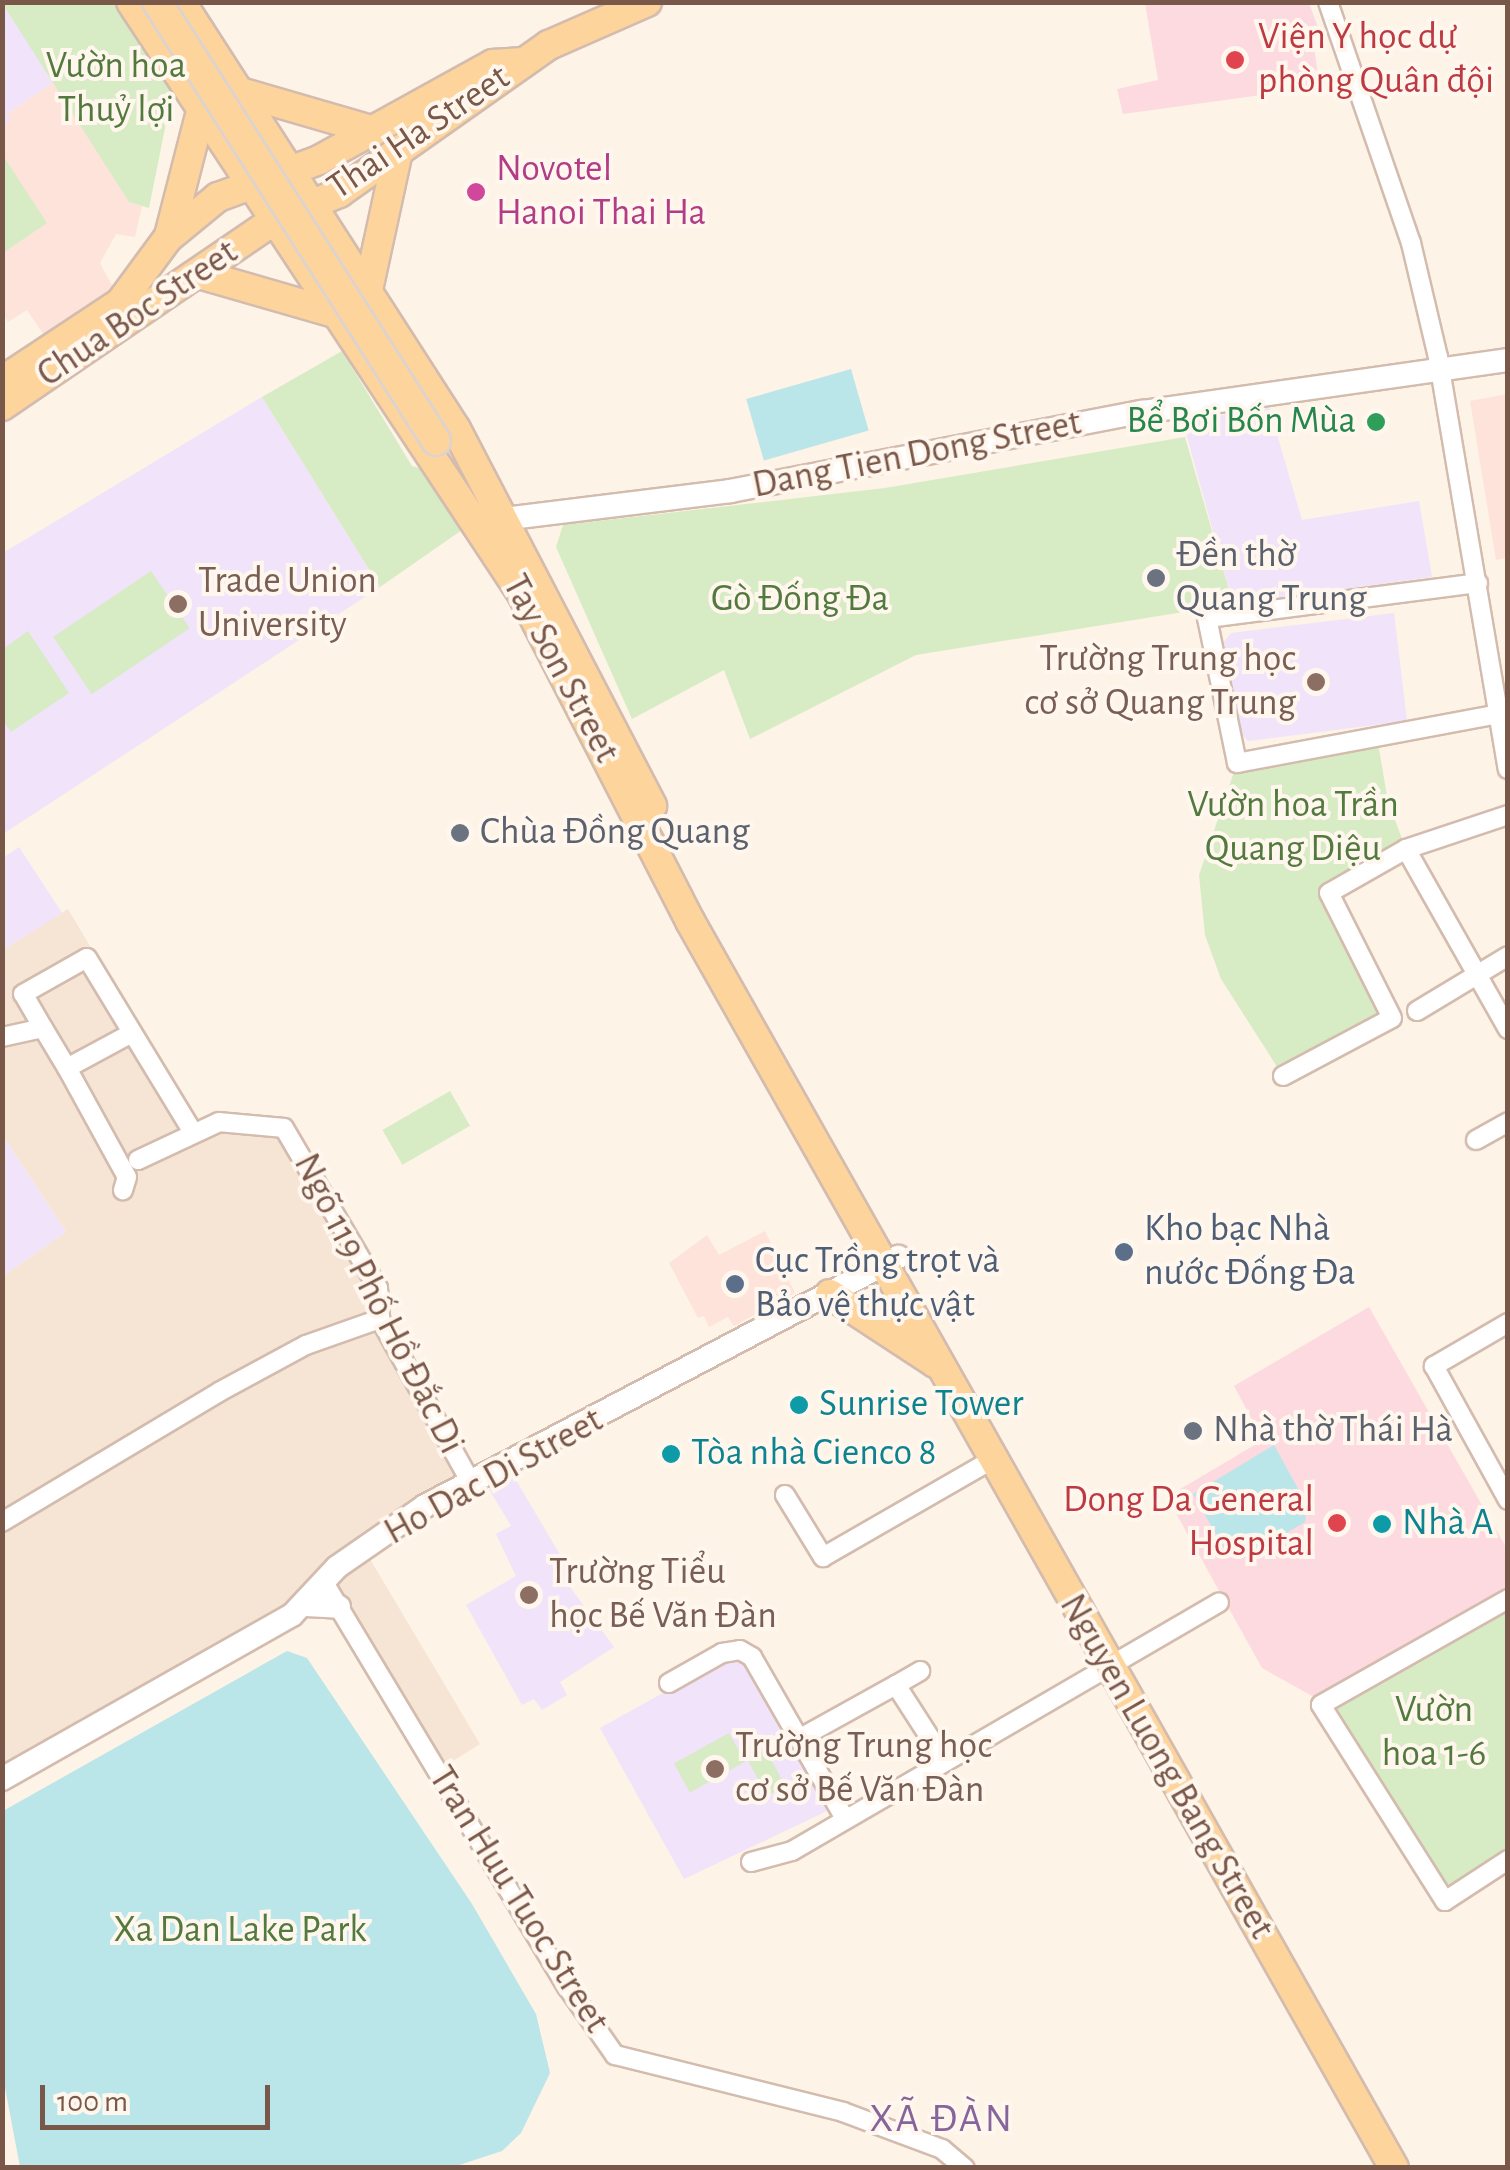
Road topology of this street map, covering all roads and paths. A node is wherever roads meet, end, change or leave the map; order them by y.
1 (131, 2) edge
2 (647, 2) edge
3 (1328, 2) edge
4 (178, 3) edge
5 (523, 62) junction
6 (247, 103) junction
7 (201, 111) junction
8 (374, 131) junction
9 (218, 140) junction
10 (398, 150) junction
11 (292, 170) junction
12 (248, 186) junction
13 (314, 203) junction
14 (274, 222) junction
15 (168, 238) junction
16 (350, 260) junction
17 (199, 274) junction
18 (308, 274) junction
19 (368, 290) junction
20 (334, 313) junction
21 (1508, 360) edge
22 (1442, 373) junction
23 (2, 382) edge
24 (2, 406) edge
25 (463, 477) junction
26 (503, 520) junction
27 (1478, 583) junction
28 (581, 682) junction
29 (1499, 714) junction
30 (1508, 769) edge
31 (1508, 815) edge
32 (1406, 849) junction
33 (1508, 956) edge
34 (1476, 974) junction
35 (1417, 1011) dead end
36 (43, 1028) junction
37 (1508, 1030) edge
38 (132, 1033) junction
39 (2, 1036) edge
40 (68, 1068) junction
41 (1283, 1076) dead end
42 (1508, 1122) edge
43 (193, 1132) junction
44 (1476, 1140) dead end
45 (138, 1160) dead end
46 (123, 1190) dead end
47 (891, 1262) junction
48 (830, 1294) junction
49 (380, 1318) junction
50 (1508, 1324) edge
51 (952, 1369) junction
52 (992, 1460) junction
53 (1500, 1470) edge
54 (470, 1481) junction
55 (785, 1495) dead end
56 (1508, 1500) edge
57 (2, 1522) edge
58 (323, 1582) junction
59 (1508, 1599) edge
60 (1220, 1602) dead end
61 (306, 1605) junction
62 (339, 1608) junction
63 (1116, 1661) junction
64 (920, 1671) dead end
65 (669, 1684) dead end
66 (896, 1684) junction
67 (802, 1737) junction
68 (943, 1758) junction
69 (2, 1780) edge
70 (844, 1817) junction
71 (1508, 1860) edge
72 (750, 1862) dead end
73 (1399, 2160) edge
74 (965, 2168) edge

1 - 7 main road, Tay Son Street
2 - 5 main road, Thai Ha Street
3 - 22 street
4 - 6 main road, Tay Son Street
4 - 25 main road, bridge
5 - 8 main road, Thai Ha Street
5 - 10 main road, Thai Ha Street
6 - 8 main road
6 - 9 main road
6 - 11 main road, Tay Son Street
7 - 9 main road, Tay Son Street
7 - 15 main road
8 - 11 main road, Thai Ha Street
9 - 12 main road, Tay Son Street
10 - 13 main road, Thai Ha Street
10 - 19 main road
11 - 12 main road, Thai Ha Street
11 - 13 main road, Tay Son Street
12 - 14 main road, Tay Son Street
12 - 15 main road, Chua Boc Street
13 - 14 main road, Thai Ha Street
13 - 16 main road, Tay Son Street
14 - 17 main road, Chua Boc Street
14 - 18 main road, Tay Son Street
15 - 23 main road, Chua Boc Street
16 - 18 main road
16 - 19 main road, Tay Son Street
17 - 20 main road
17 - 24 main road, Chua Boc Street
18 - 20 main road, Tay Son Street
19 - 25 main road, Tay Son Street
20 - 25 main road, Tay Son Street
21 - 22 street, Dang Tien Dong Street
22 - 26 street, Dang Tien Dong Street
22 - 27 street
25 - 26 main road, Tay Son Street
25 - 28 main road, Tay Son Street
26 - 28 main road, Tay Son Street
27 - 29 street
27 - 29 street
28 - 47 main road, Tay Son Street
29 - 30 street
31 - 32 street
32 - 34 street
32 - 41 street
33 - 34 street
34 - 35 street
34 - 37 street
36 - 38 street
36 - 39 street
36 - 40 street
38 - 40 street
38 - 43 street
40 - 46 street
42 - 44 street
43 - 45 street
43 - 49 street, Ngõ 119 Phố Hồ Đắc Di
47 - 48 street, Ho Dac Di Street
47 - 51 main road, Tay Son Street
48 - 51 main road
48 - 54 street, Ho Dac Di Street
49 - 54 street, Ngõ 119 Phố Hồ Đắc Di
49 - 57 street
50 - 53 street
51 - 52 main road, Nguyen Luong Bang Street
51 - 63 main road, Nguyen Luong Bang Street
52 - 55 street
52 - 63 main road, Nguyen Luong Bang Street
53 - 56 street
54 - 58 street, Ho Dac Di Street
58 - 61 street, Ho Dac Di Street
58 - 62 street, Tran Huu Tuoc Street
59 - 71 street
60 - 63 street
61 - 62 street
61 - 69 street, Ho Dac Di Street
62 - 74 street, Tran Huu Tuoc Street
63 - 68 street
63 - 73 main road, Nguyen Luong Bang Street
64 - 66 street
65 - 67 street
66 - 67 street
66 - 68 street
67 - 70 street
68 - 70 street
70 - 72 street

